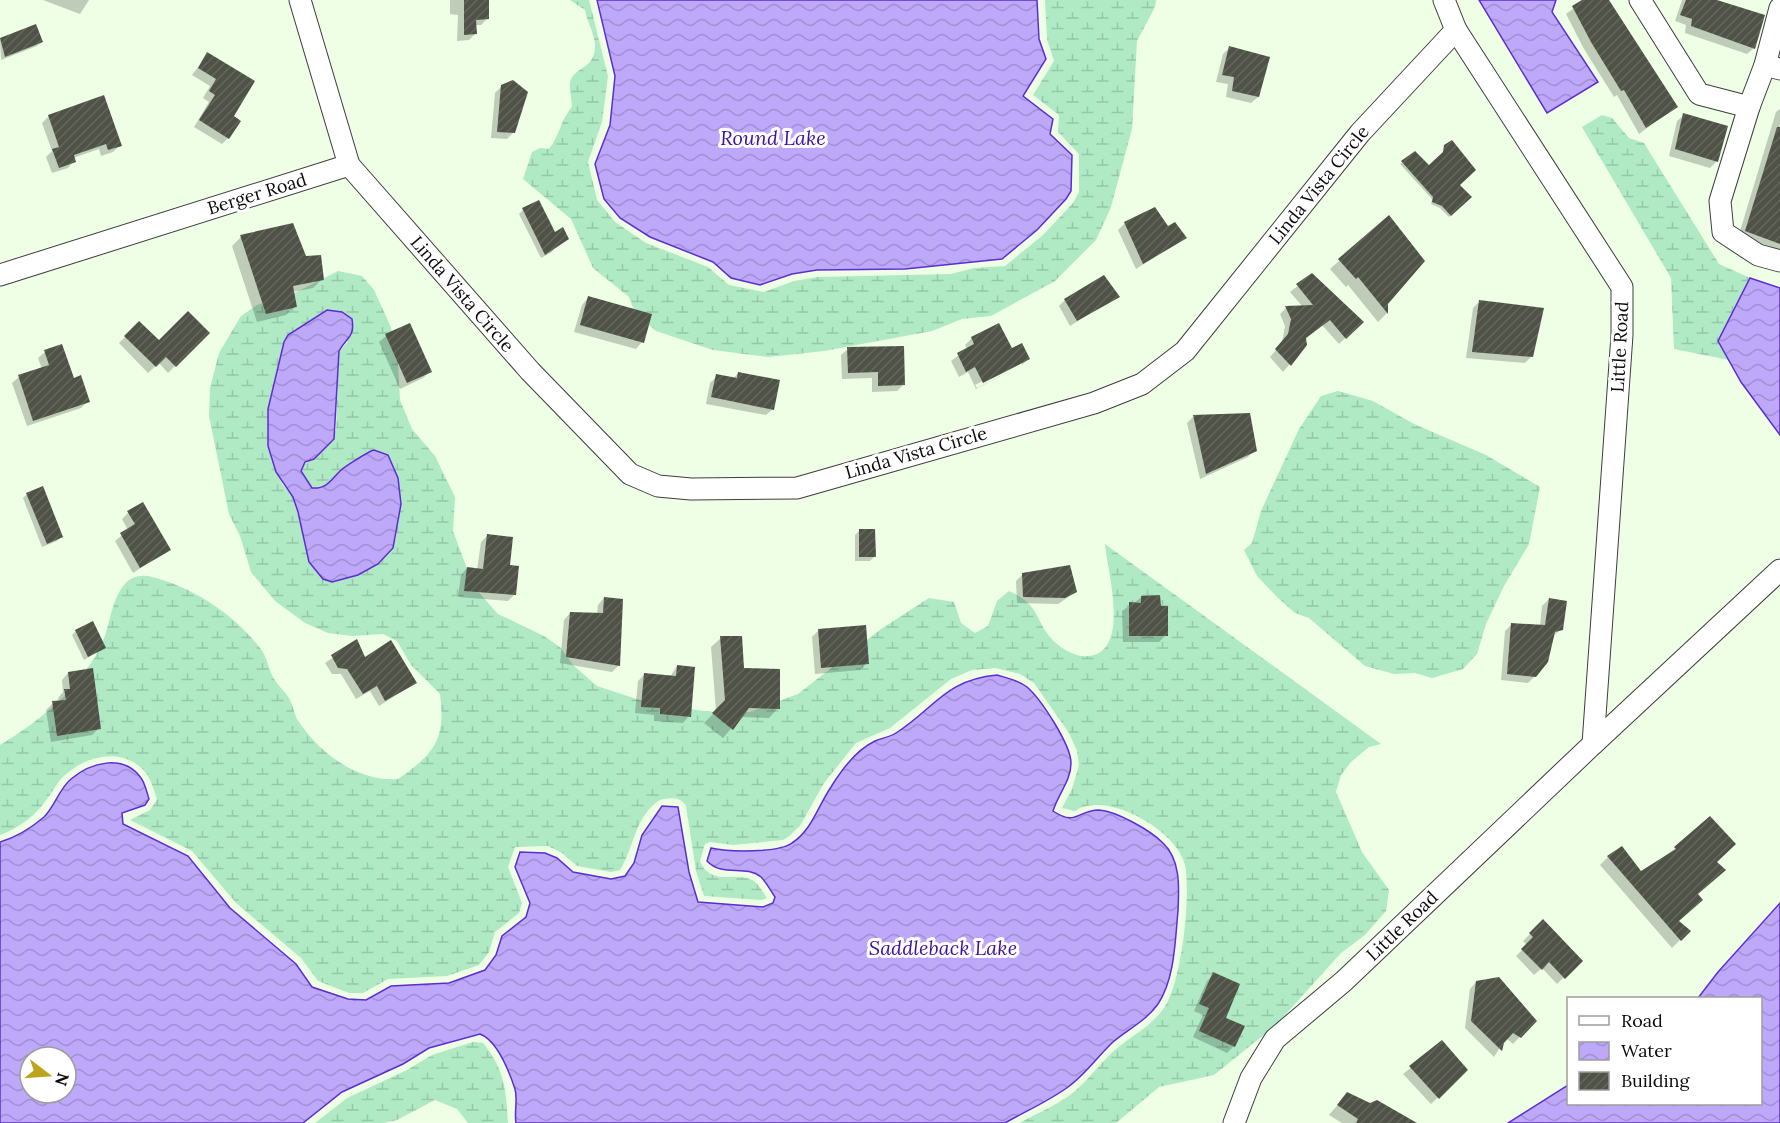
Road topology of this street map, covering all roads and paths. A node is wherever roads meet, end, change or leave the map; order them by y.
1 (300, 0) edge
2 (1444, 0) edge
3 (1640, 0) edge
4 (1780, 8) edge
5 (1456, 30) junction
6 (1773, 67) edge
7 (1749, 107) junction
8 (349, 165) junction
9 (1780, 261) edge
10 (0, 275) edge
11 (1780, 570) edge
12 (1593, 744) junction
13 (1234, 1123) edge

1 - 8 street
2 - 5 street, Little Road
3 - 7 street
4 - 6 street
5 - 8 street, Linda Vista Circle
5 - 12 street, Little Road
6 - 7 street
7 - 9 street
8 - 10 street, Berger Road
11 - 12 street, Little Road
12 - 13 street, Little Road

